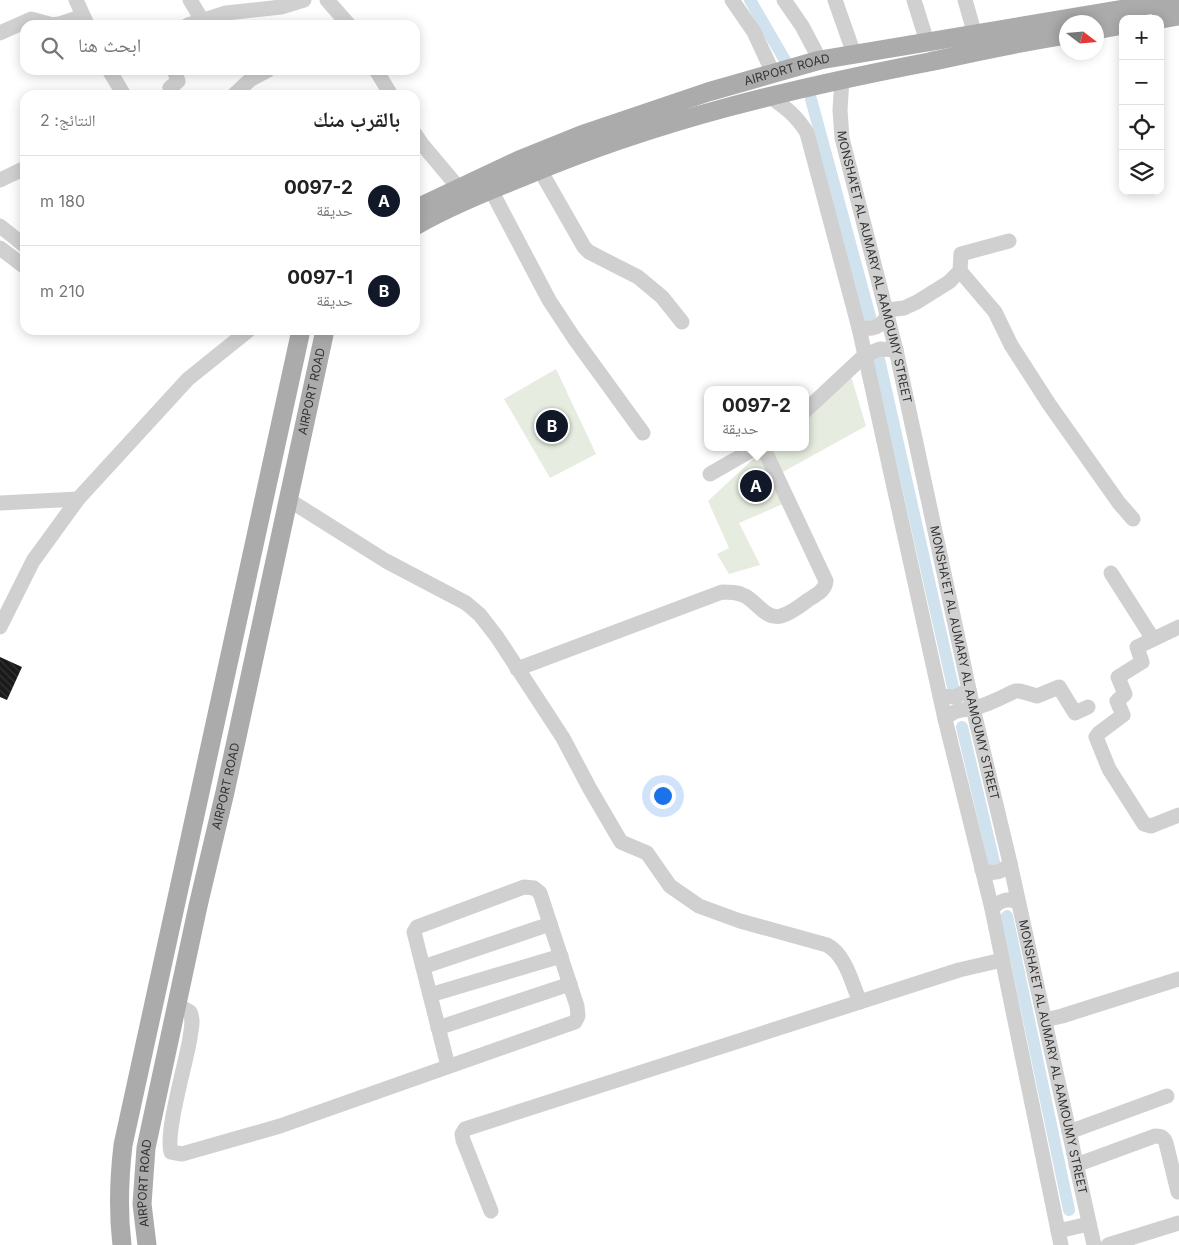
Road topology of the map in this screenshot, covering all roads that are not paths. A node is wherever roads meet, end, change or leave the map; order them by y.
1 (76, 0) edge
2 (190, 0) edge
3 (304, 0) edge
4 (328, 0) edge
5 (732, 0) edge
6 (784, 0) edge
7 (835, 0) edge
8 (914, 0) edge
9 (965, 0) edge
10 (1178, 0) edge
11 (1152, 8) edge
12 (1179, 16) edge
13 (85, 20) edge
14 (202, 20) joint
15 (345, 20) edge
16 (20, 24) edge
17 (1119, 27) edge
18 (1104, 29) edge
19 (0, 33) edge
20 (975, 35) junction
21 (1059, 36) edge
22 (927, 42) junction
23 (854, 54) junction
24 (820, 60) junction
25 (773, 73) junction
26 (112, 75) edge
27 (176, 75) edge
28 (259, 75) edge
29 (379, 75) edge
30 (842, 79) junction
31 (121, 90) edge
32 (171, 90) edge
33 (239, 90) edge
34 (388, 90) edge
35 (769, 96) junction
36 (420, 142) edge
37 (20, 170) edge
38 (540, 170) junction
39 (0, 180) edge
40 (458, 188) junction
41 (491, 190) junction
42 (420, 207) edge
43 (420, 224) edge
44 (0, 226) edge
45 (1009, 241) dead end
46 (20, 242) edge
47 (0, 248) edge
48 (20, 264) edge
49 (960, 271) junction
50 (888, 313) junction
51 (682, 322) dead end
52 (859, 328) junction
53 (243, 335) edge
54 (300, 335) edge
55 (324, 335) edge
56 (896, 350) junction
57 (865, 356) junction
58 (809, 408) edge
59 (643, 433) dead end
60 (750, 451) edge
61 (765, 451) edge
62 (710, 474) dead end
63 (78, 499) junction
64 (289, 500) junction
65 (0, 503) edge
66 (1133, 519) dead end
67 (1111, 573) dead end
68 (0, 626) edge
69 (1179, 627) edge
70 (1153, 639) junction
71 (518, 669) junction
72 (969, 690) junction
73 (940, 696) junction
74 (1088, 707) dead end
75 (973, 708) junction
76 (945, 719) junction
77 (1179, 814) edge
78 (1010, 863) junction
79 (982, 870) junction
80 (1018, 902) junction
81 (992, 909) junction
82 (550, 924) junction
83 (561, 956) junction
84 (1002, 960) junction
85 (423, 967) junction
86 (1179, 979) edge
87 (570, 984) junction
88 (430, 995) junction
89 (860, 1002) junction
90 (176, 1004) junction
91 (1045, 1020) junction
92 (438, 1028) junction
93 (448, 1066) junction
94 (1167, 1096) dead end
95 (1069, 1132) junction
96 (1076, 1165) junction
97 (1178, 1192) dead end
98 (491, 1211) dead end
99 (1179, 1223) edge
100 (1089, 1224) junction
101 (1059, 1238) edge
102 (122, 1245) edge
103 (147, 1245) edge
104 (1094, 1245) edge
105 (1108, 1245) edge

1 - 13 street
2 - 14 street
3 - 14 street
4 - 15 street
5 - 25 street
6 - 24 street
7 - 23 street
8 - 22 street
9 - 20 street
10 - 11 main road, AIRPORT ROAD
11 - 12 main road, AIRPORT ROAD
11 - 20 main road, AIRPORT ROAD
16 - 19 street
17 - 18 main road
20 - 22 main road, AIRPORT ROAD
21 - 30 main road, AIRPORT ROAD
22 - 23 main road, AIRPORT ROAD
23 - 24 main road, AIRPORT ROAD
24 - 25 main road, AIRPORT ROAD
25 - 40 main road, AIRPORT ROAD
26 - 31 street
27 - 32 street
28 - 33 street
29 - 34 street
30 - 35 main road, AIRPORT ROAD
30 - 50 street, MONSHA'ET AL AUMARY AL AAMOUMY STREET
35 - 38 main road, AIRPORT ROAD
35 - 52 street
36 - 40 street
37 - 39 street
38 - 41 main road, AIRPORT ROAD
38 - 51 street
40 - 42 main road, AIRPORT ROAD
41 - 43 main road, AIRPORT ROAD
41 - 59 street
44 - 46 street
45 - 49 street
47 - 48 street
49 - 50 street
49 - 66 street
50 - 52 street
50 - 56 street, MONSHA'ET AL AUMARY AL AAMOUMY STREET
52 - 57 street
53 - 63 street
54 - 102 main road, AIRPORT ROAD
55 - 64 main road, AIRPORT ROAD
56 - 57 street
56 - 72 street, MONSHA'ET AL AUMARY AL AAMOUMY STREET
57 - 58 street
57 - 73 street
60 - 62 street
61 - 71 street
63 - 65 street
63 - 68 street
64 - 71 street
64 - 90 main road, AIRPORT ROAD
67 - 70 street
69 - 70 street
70 - 77 street
71 - 89 street
72 - 73 street
72 - 75 street, MONSHA'ET AL AUMARY AL AAMOUMY STREET
73 - 76 street
74 - 75 street
75 - 76 street
75 - 78 street, MONSHA'ET AL AUMARY AL AAMOUMY STREET
76 - 79 street
78 - 79 street
78 - 80 street, MONSHA'ET AL AUMARY AL AAMOUMY STREET
79 - 81 street
80 - 81 street
80 - 91 street, MONSHA'ET AL AUMARY AL AAMOUMY STREET
81 - 84 street
82 - 83 street
82 - 85 street
82 - 85 street
83 - 87 street
83 - 88 street
84 - 89 street
84 - 101 street
85 - 88 street
86 - 91 street
87 - 92 street
87 - 93 street
88 - 92 street
89 - 98 street
90 - 93 street
90 - 103 main road, AIRPORT ROAD
91 - 95 street, MONSHA'ET AL AUMARY AL AAMOUMY STREET
92 - 93 street
94 - 95 street
95 - 96 street, MONSHA'ET AL AUMARY AL AAMOUMY STREET
96 - 97 street
96 - 100 street, MONSHA'ET AL AUMARY AL AAMOUMY STREET
99 - 105 street
100 - 101 street
100 - 104 street, MONSHA'ET AL AUMARY AL AAMOUMY STREET

